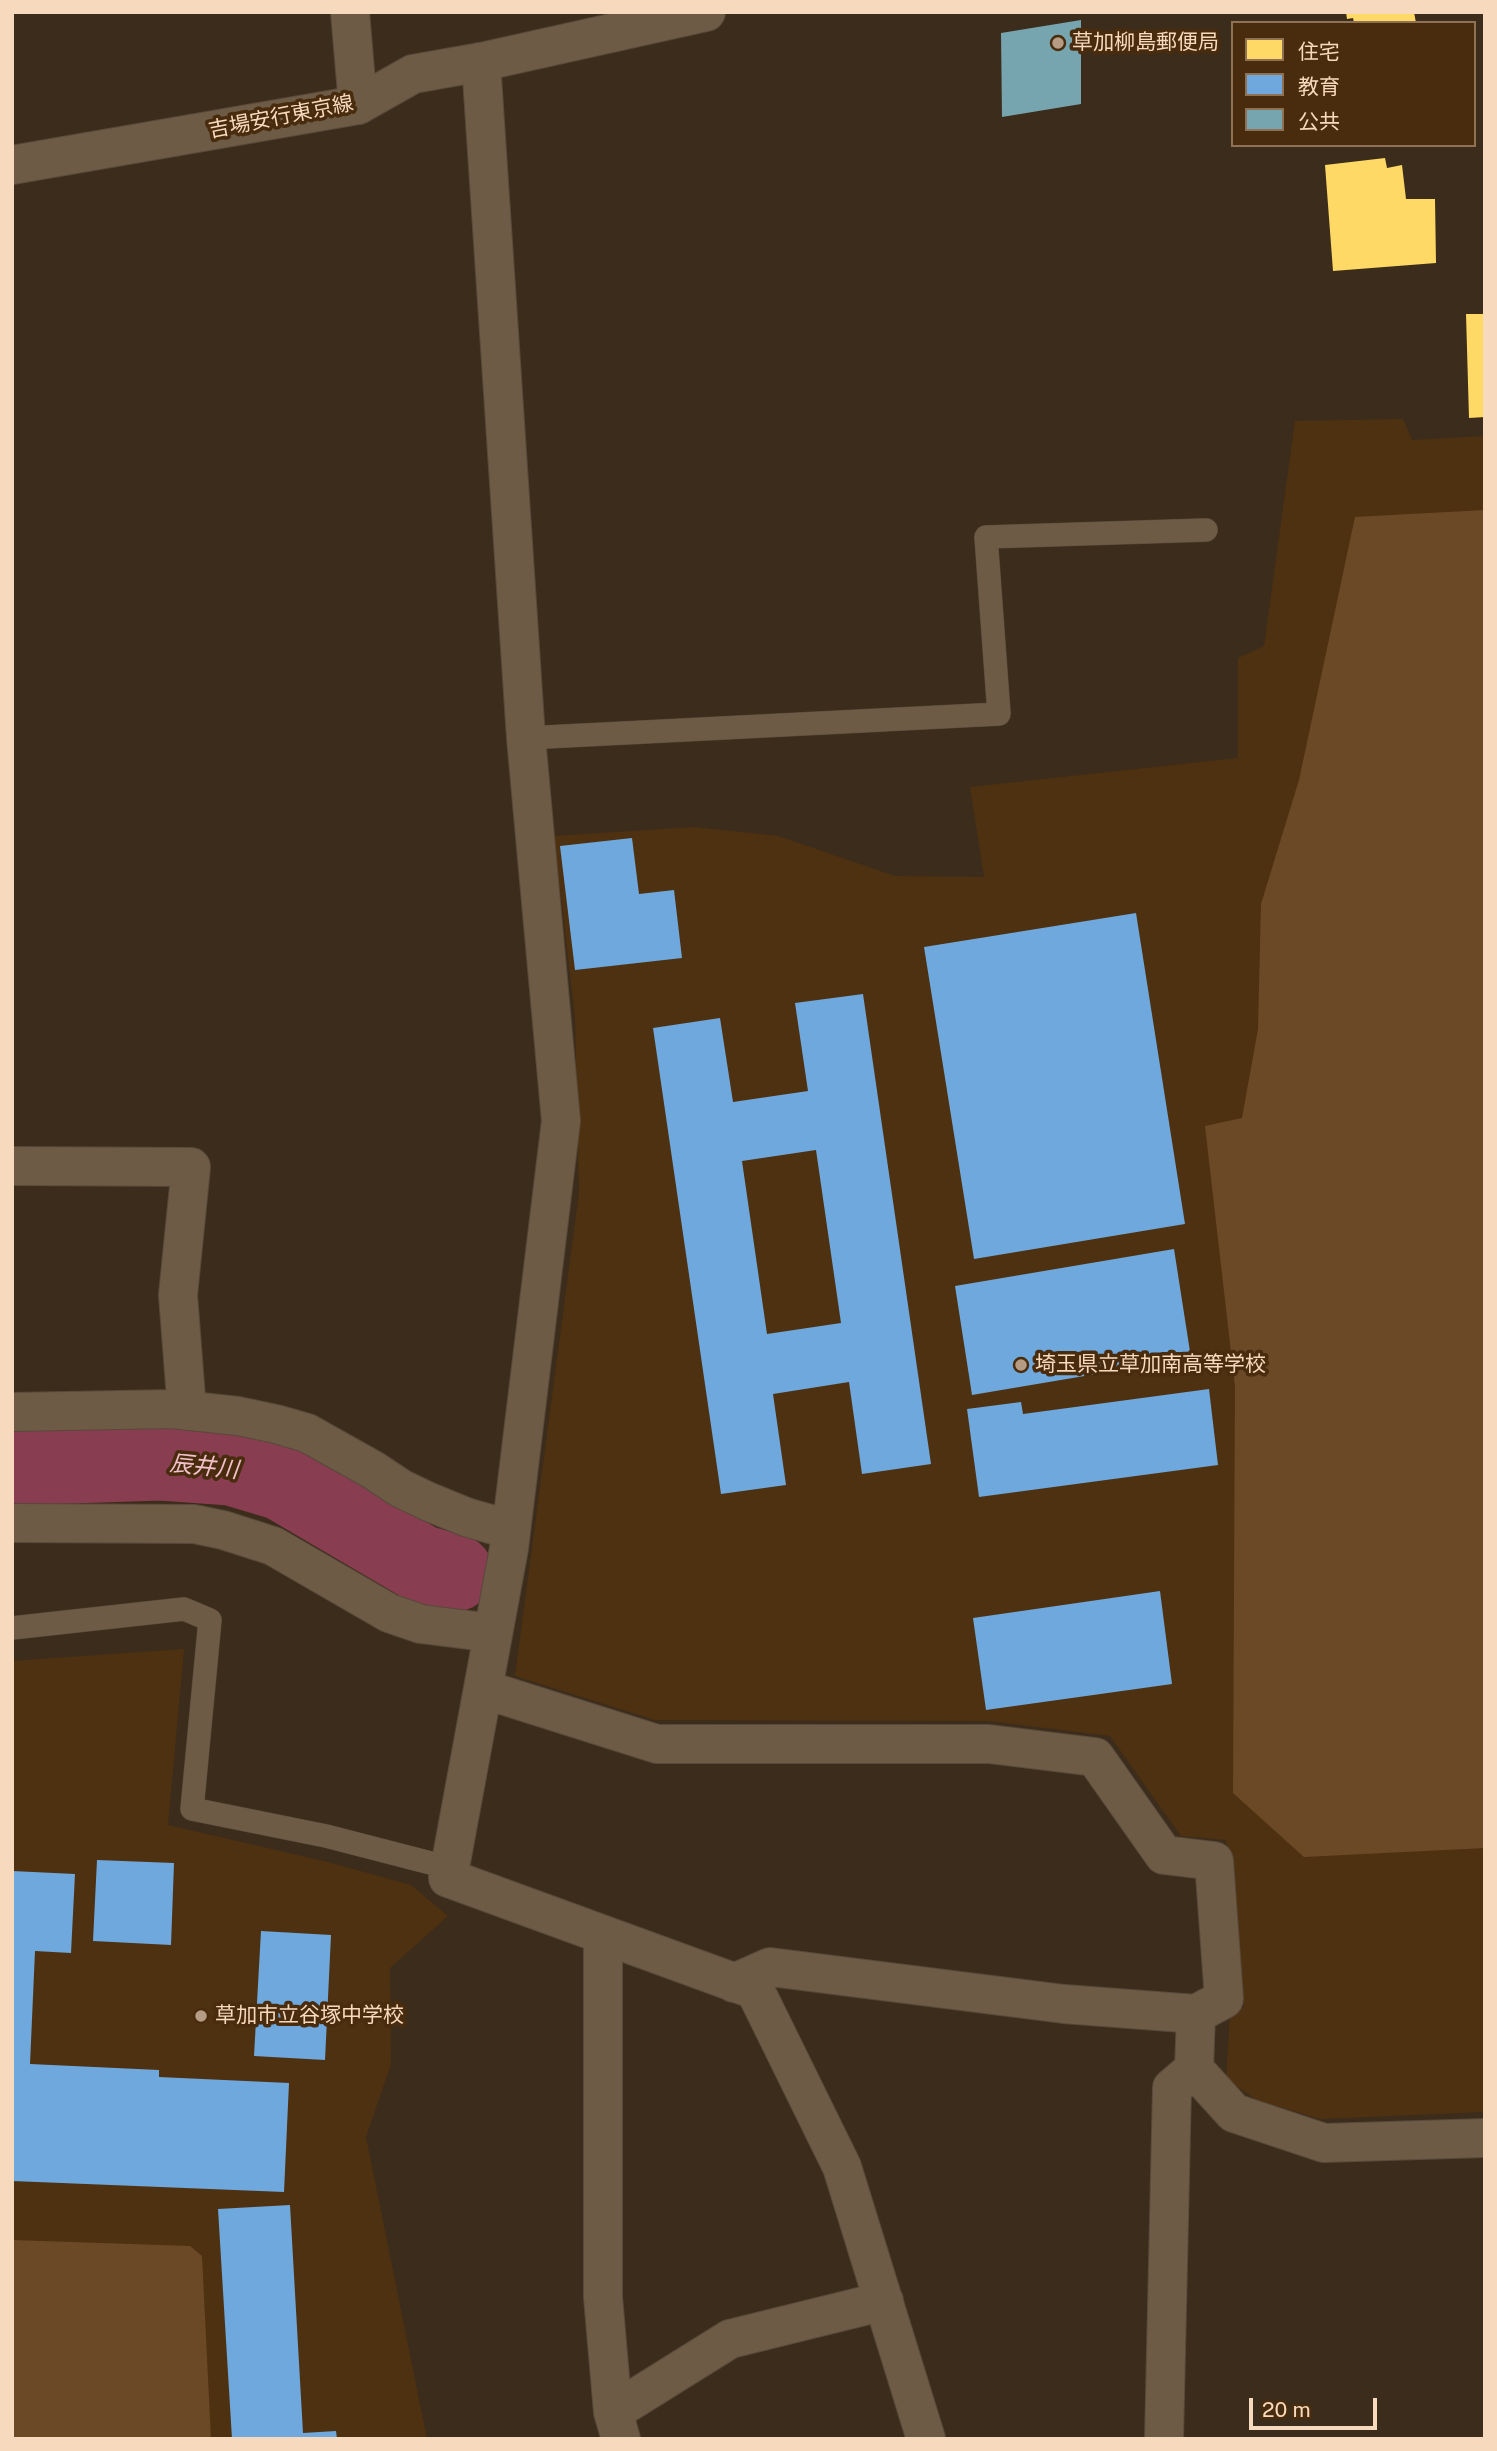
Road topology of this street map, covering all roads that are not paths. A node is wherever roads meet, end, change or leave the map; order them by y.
1 (350, 12) edge
2 (706, 12) edge
3 (481, 62) junction
4 (358, 105) junction
5 (12, 165) edge
6 (1206, 530) dead end
7 (526, 738) junction
8 (12, 1166) edge
9 (187, 1411) junction
10 (12, 1412) edge
11 (12, 1523) edge
12 (511, 1530) junction
13 (12, 1628) edge
14 (493, 1633) junction
15 (483, 1689) junction
16 (450, 1868) junction
17 (603, 1935) junction
18 (734, 1983) junction
19 (1196, 2014) junction
20 (1194, 2069) junction
21 (1485, 2137) edge
22 (884, 2301) junction
23 (617, 2425) edge
24 (926, 2439) edge
25 (1164, 2439) edge

1 - 4 street
2 - 3 street, 吉場安行東京線
3 - 4 street, 吉場安行東京線
3 - 7 street
4 - 5 street, 吉場安行東京線
6 - 7 lane
7 - 12 street
8 - 9 street
9 - 10 street
9 - 12 street
11 - 14 street
12 - 14 street
13 - 16 lane
14 - 15 street
15 - 16 street
15 - 19 street
16 - 17 street
17 - 18 street
17 - 23 street
18 - 19 street
18 - 22 street
19 - 20 street
20 - 21 street
20 - 25 street
22 - 23 street
22 - 24 street

